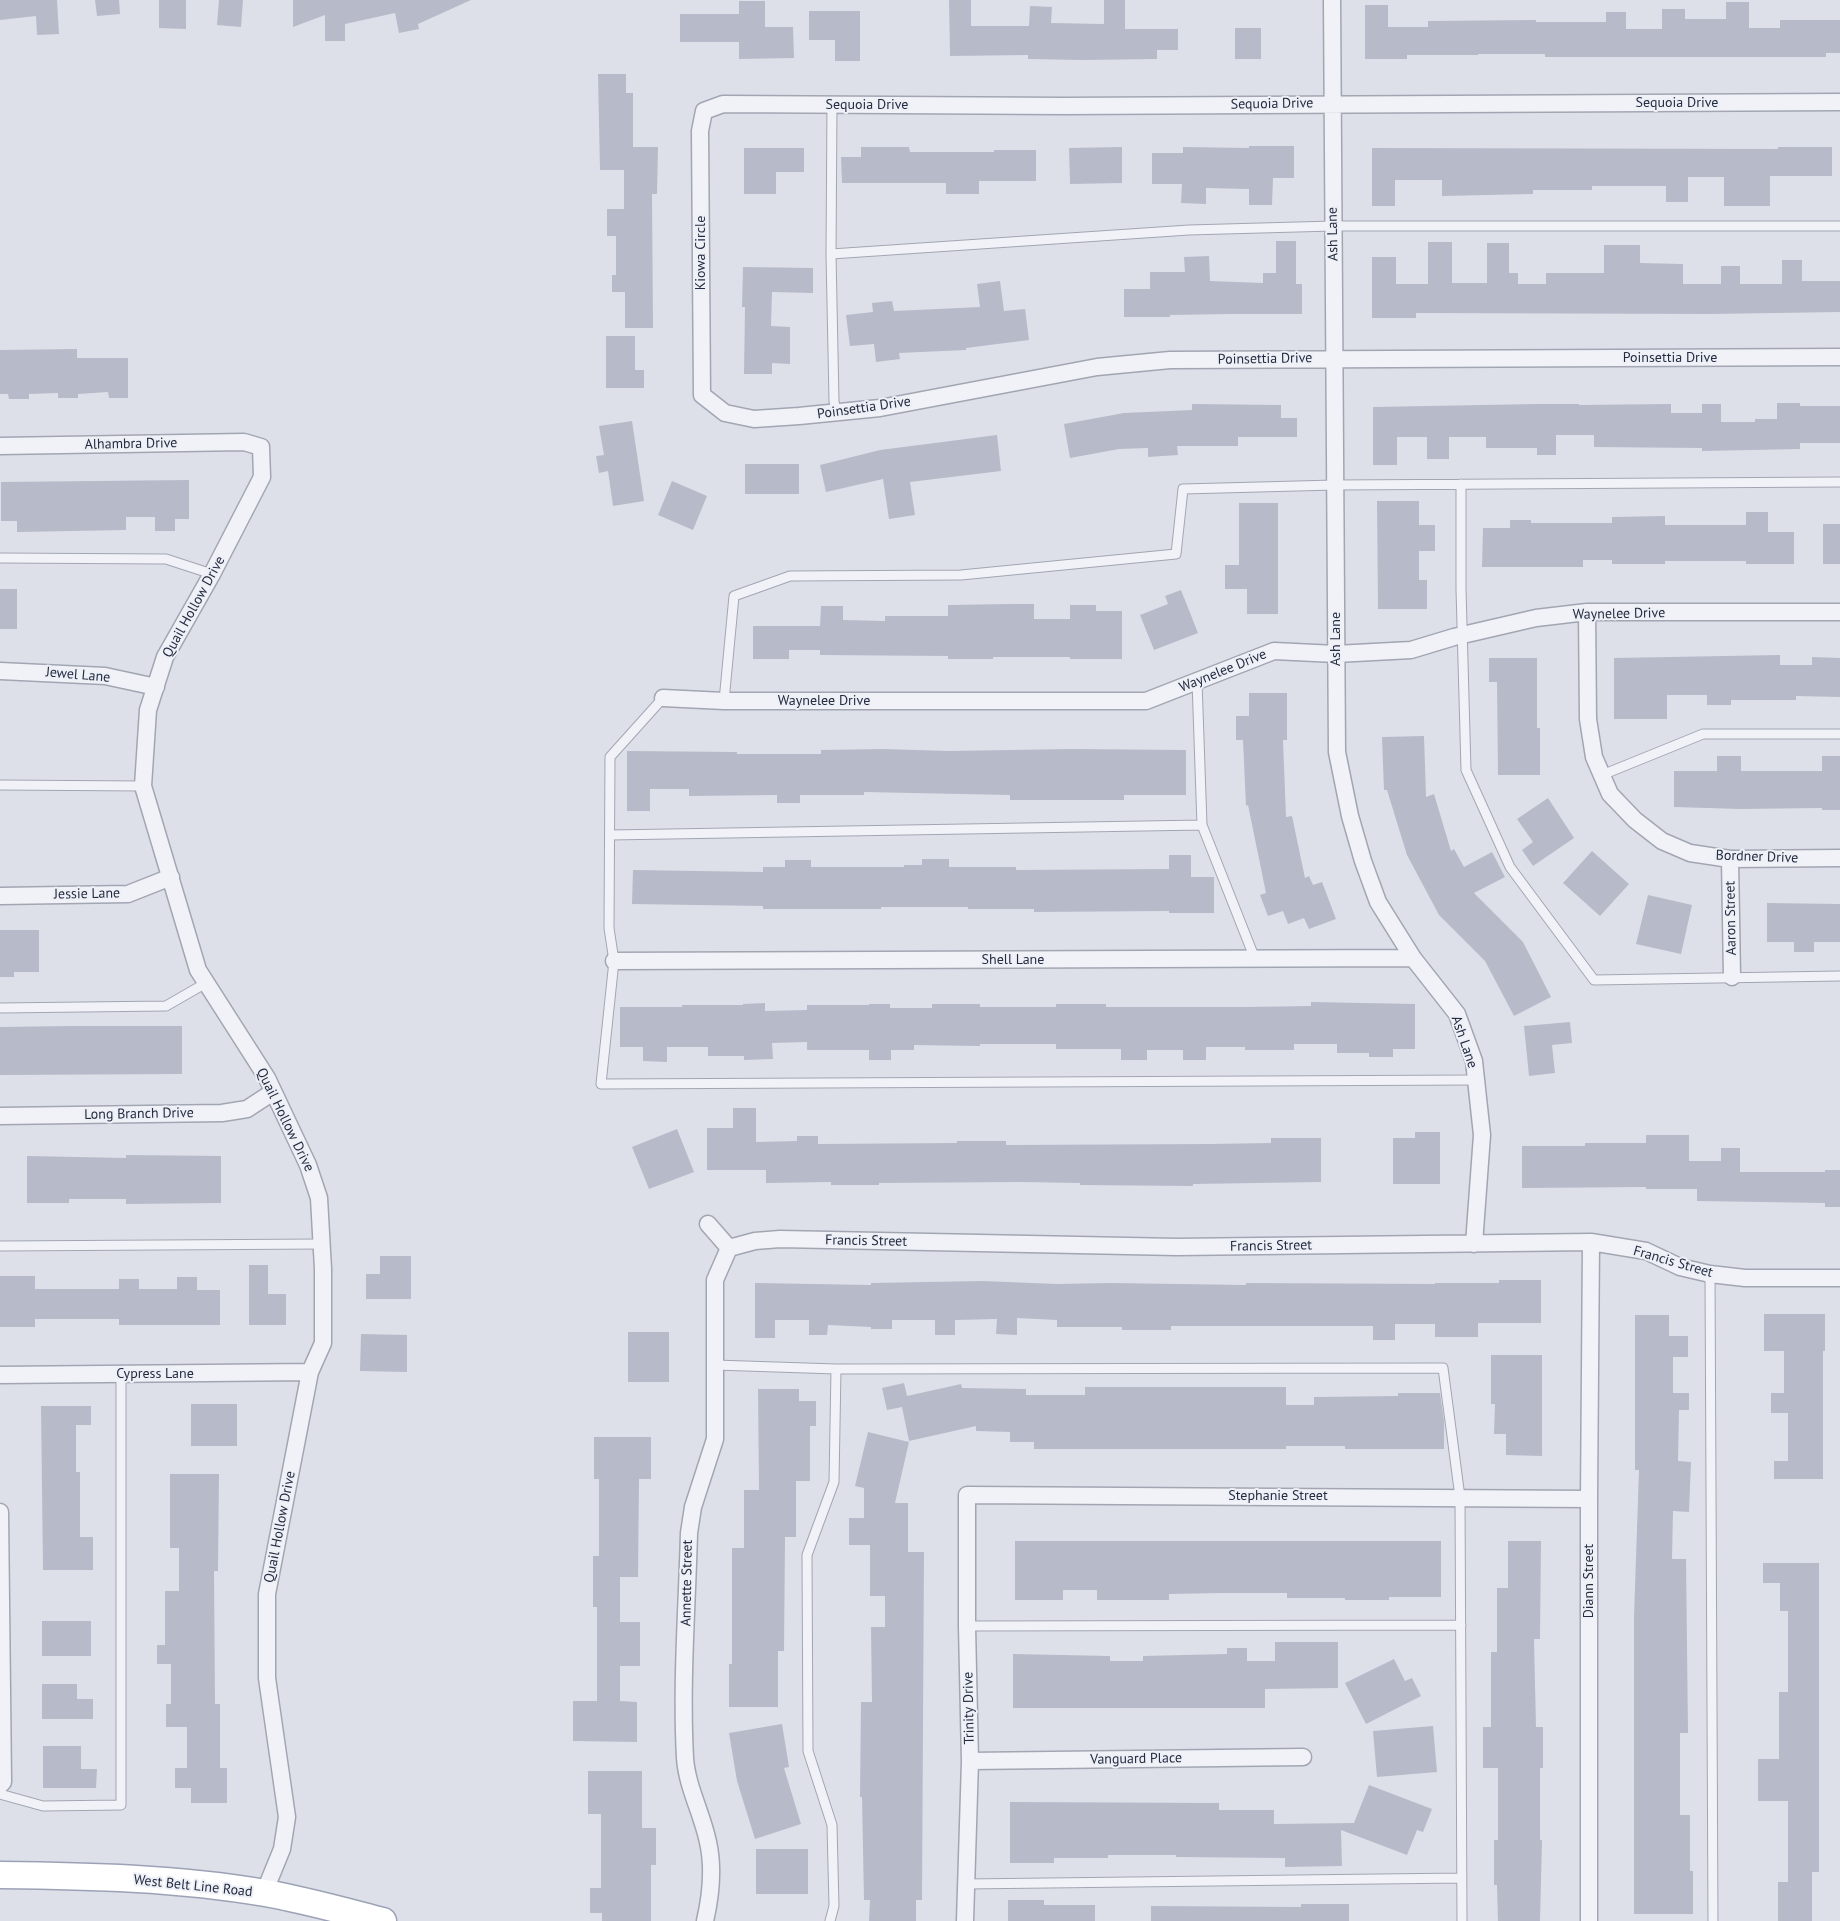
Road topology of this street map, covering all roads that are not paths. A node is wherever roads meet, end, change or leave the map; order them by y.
1 (1332, 0) edge
2 (1840, 102) edge
3 (1332, 103) junction
4 (832, 105) junction
5 (704, 111) joint
6 (1333, 226) junction
7 (1840, 226) edge
8 (831, 254) junction
9 (1840, 357) edge
10 (1335, 359) junction
11 (702, 395) joint
12 (836, 412) junction
13 (0, 446) edge
14 (261, 446) joint
15 (1840, 482) edge
16 (1461, 484) junction
17 (1335, 485) junction
18 (0, 558) edge
19 (212, 574) junction
20 (1587, 612) junction
21 (1840, 612) edge
22 (1462, 636) junction
23 (1336, 654) junction
24 (0, 671) edge
25 (1198, 681) junction
26 (156, 686) junction
27 (663, 698) joint
28 (724, 702) junction
29 (1840, 734) edge
30 (1602, 774) junction
31 (0, 785) edge
32 (144, 786) junction
33 (1202, 825) junction
34 (610, 834) junction
35 (1840, 858) edge
36 (1730, 859) junction
37 (170, 877) junction
38 (0, 896) edge
39 (1413, 958) junction
40 (1255, 959) junction
41 (614, 961) junction
42 (1840, 976) edge
43 (1732, 977) junction
44 (206, 983) junction
45 (0, 1008) edge
46 (1476, 1080) junction
47 (273, 1092) junction
48 (0, 1116) edge
49 (708, 1224) dead end
50 (1591, 1242) junction
51 (322, 1244) junction
52 (1474, 1244) junction
53 (0, 1246) edge
54 (729, 1248) junction
55 (1710, 1274) junction
56 (1840, 1278) edge
57 (715, 1365) junction
58 (836, 1369) junction
59 (310, 1372) junction
60 (120, 1374) junction
61 (0, 1375) edge
62 (967, 1494) joint
63 (1460, 1497) junction
64 (1588, 1499) junction
65 (0, 1512) edge
66 (967, 1626) junction
67 (1461, 1626) junction
68 (1303, 1757) dead end
69 (970, 1761) junction
70 (0, 1786) edge
71 (0, 1794) edge
72 (0, 1875) edge
73 (1462, 1878) junction
74 (966, 1884) junction
75 (264, 1893) junction
76 (383, 1921) edge
77 (705, 1921) edge
78 (830, 1921) edge
79 (965, 1921) edge
80 (1462, 1921) edge
81 (1589, 1921) edge
82 (1713, 1921) edge

1 - 3 street, Ash Lane
2 - 3 street, Sequoia Drive
3 - 4 street, Sequoia Drive
3 - 6 street, Ash Lane
4 - 5 street, Sequoia Drive
4 - 8 lane
5 - 11 street, Kiowa Circle
6 - 7 lane
6 - 8 lane
6 - 10 street, Ash Lane
8 - 12 lane
9 - 10 street, Poinsettia Drive
10 - 12 street, Poinsettia Drive
10 - 17 street, Ash Lane
11 - 12 street, Poinsettia Drive
13 - 14 street, Alhambra Drive
14 - 19 street, Quail Hollow Drive
15 - 16 lane
16 - 17 lane
16 - 22 lane
17 - 23 street, Ash Lane
17 - 28 lane
18 - 19 lane
19 - 26 street, Quail Hollow Drive
20 - 21 street, Waynelee Drive
20 - 22 street, Waynelee Drive
20 - 30 street, Bordner Drive
22 - 23 street, Waynelee Drive
22 - 43 lane
23 - 25 street, Waynelee Drive
23 - 39 street, Ash Lane
24 - 26 street, Jewel Lane
25 - 28 street, Waynelee Drive
25 - 33 lane
26 - 32 street, Quail Hollow Drive
27 - 28 street, Waynelee Drive
27 - 34 lane
29 - 30 lane
30 - 36 street, Bordner Drive
31 - 32 lane
32 - 37 street, Quail Hollow Drive
33 - 34 lane
33 - 40 lane
34 - 41 lane
35 - 36 street, Bordner Drive
36 - 43 street, Aaron Street
37 - 38 street, Jessie Lane
37 - 44 street, Quail Hollow Drive
39 - 40 street, Shell Lane
39 - 46 street, Ash Lane
40 - 41 street, Shell Lane
41 - 46 lane
42 - 43 lane
44 - 45 lane
44 - 47 street, Quail Hollow Drive
46 - 52 street, Ash Lane
47 - 48 street, Long Branch Drive
47 - 51 street, Quail Hollow Drive
49 - 54 street
50 - 52 street, Francis Street
50 - 55 street, Francis Street
50 - 64 street, Diann Street
51 - 53 lane
51 - 59 street, Quail Hollow Drive
52 - 54 street, Francis Street
54 - 57 street, Annette Street
55 - 56 street, Francis Street
55 - 82 lane
57 - 58 lane
57 - 77 street, Annette Street
58 - 63 lane
58 - 78 lane
59 - 60 street, Cypress Lane
59 - 75 street, Quail Hollow Drive
60 - 61 street, Cypress Lane
60 - 71 lane
62 - 63 street, Stephanie Street
62 - 66 street, Trinity Drive
63 - 64 street, Stephanie Street
63 - 67 lane
64 - 81 street, Diann Street
65 - 70 street
66 - 67 lane
66 - 69 street, Trinity Drive
67 - 73 lane
68 - 69 street, Vanguard Place
69 - 74 street, Trinity Drive
72 - 75 main road, West Belt Line Road
73 - 74 lane
73 - 80 lane
74 - 79 street, Trinity Drive
75 - 76 main road, West Belt Line Road

